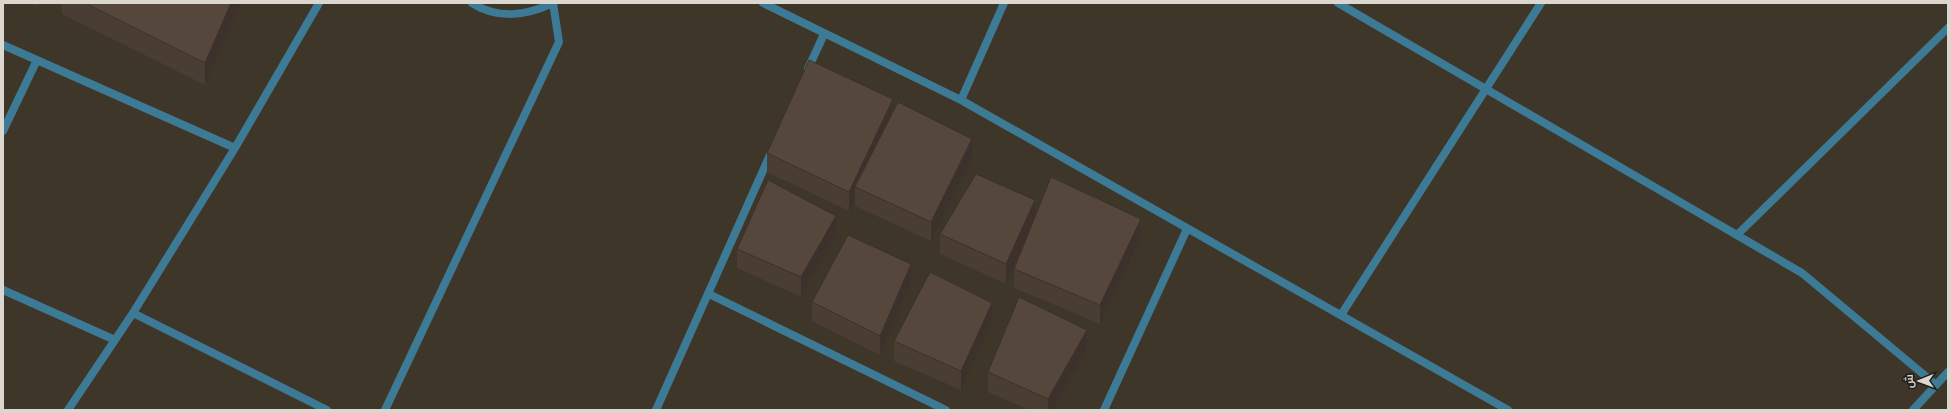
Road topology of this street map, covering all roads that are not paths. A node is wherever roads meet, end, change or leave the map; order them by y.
1 (319, 3) edge
2 (472, 3) edge
3 (553, 3) edge
4 (762, 3) edge
5 (1004, 3) edge
6 (1338, 3) edge
7 (1541, 3) edge
8 (1948, 28) edge
9 (824, 34) junction
10 (3, 45) edge
11 (37, 60) junction
12 (805, 77) edge
13 (1485, 89) junction
14 (961, 100) junction
15 (3, 131) edge
16 (235, 148) junction
17 (773, 149) edge
18 (1188, 229) junction
19 (1737, 235) junction
20 (3, 290) edge
21 (709, 294) junction
22 (133, 313) junction
23 (1341, 316) junction
24 (115, 340) junction
25 (1948, 372) edge
26 (1934, 384) junction
27 (68, 410) edge
28 (327, 410) edge
29 (385, 410) edge
30 (656, 410) edge
31 (946, 410) edge
32 (1104, 410) edge
33 (1508, 410) edge
34 (1913, 410) edge

1 - 16 street
2 - 3 street
3 - 29 street
4 - 9 street
5 - 14 street
6 - 13 street
7 - 13 street
8 - 19 street
9 - 12 street
9 - 14 street
10 - 11 street
11 - 15 street
11 - 16 street
13 - 19 street
13 - 23 street
14 - 18 street
16 - 22 street
17 - 21 street
18 - 23 street
18 - 32 street
19 - 26 street
20 - 24 street
21 - 30 street
21 - 31 street
22 - 24 street
22 - 28 street
23 - 33 street
24 - 27 street
25 - 26 street
26 - 34 street

